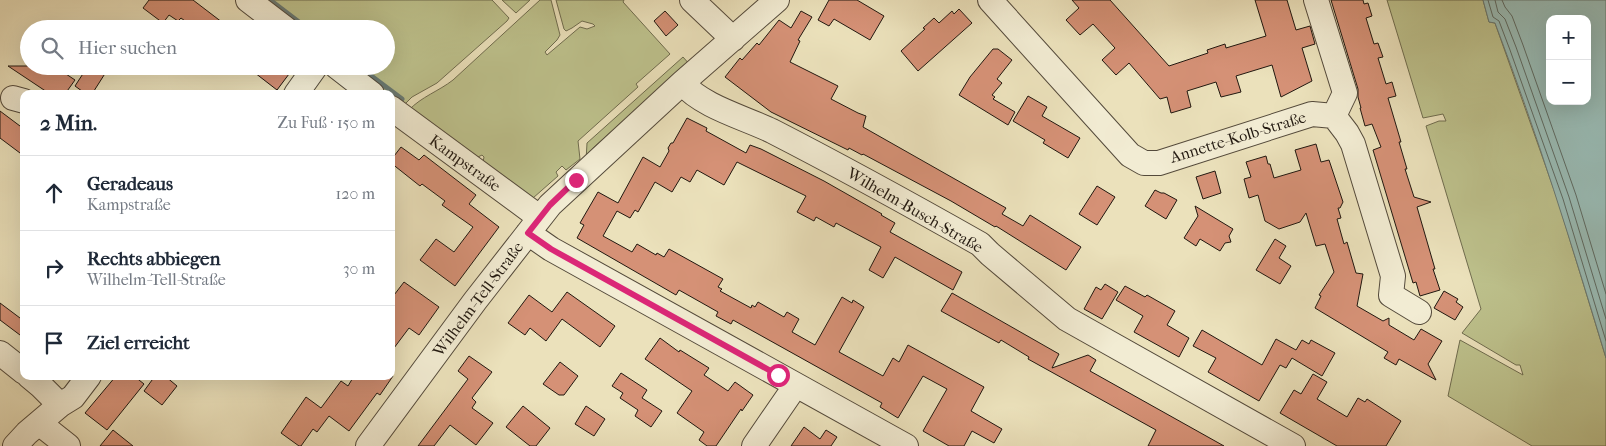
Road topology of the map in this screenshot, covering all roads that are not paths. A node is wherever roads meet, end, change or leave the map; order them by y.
1 (248, 0) edge
2 (692, 0) edge
3 (777, 0) edge
4 (990, 0) edge
5 (1316, 0) edge
6 (274, 20) edge
7 (734, 39) junction
8 (310, 75) edge
9 (348, 75) edge
10 (682, 83) junction
11 (299, 90) edge
12 (367, 90) edge
13 (395, 111) edge
14 (1334, 116) junction
15 (533, 225) junction
16 (1419, 312) dead end
17 (0, 353) edge
18 (20, 369) edge
19 (33, 380) edge
20 (86, 380) edge
21 (796, 385) junction
22 (60, 405) junction
23 (39, 423) junction
24 (15, 446) edge
25 (68, 446) edge
26 (368, 446) edge
27 (754, 446) edge
28 (906, 446) edge
29 (1293, 446) edge

1 - 6 street
2 - 7 street
3 - 7 street, Wilhelm-Tell-Straße
4 - 14 street, Annette-Kolb-Straße
5 - 14 street
7 - 10 street, Wilhelm-Tell-Straße
8 - 11 street
9 - 12 street
10 - 15 street, Wilhelm-Tell-Straße
10 - 29 street, Wilhelm-Busch-Straße
13 - 15 street, Kampstraße
14 - 16 street
15 - 21 street, Kampstraße
15 - 26 street, Wilhelm-Tell-Straße
17 - 18 street
19 - 22 street
20 - 22 street
21 - 27 street
21 - 28 street, Kampstraße
22 - 23 street
23 - 24 street
23 - 25 street

